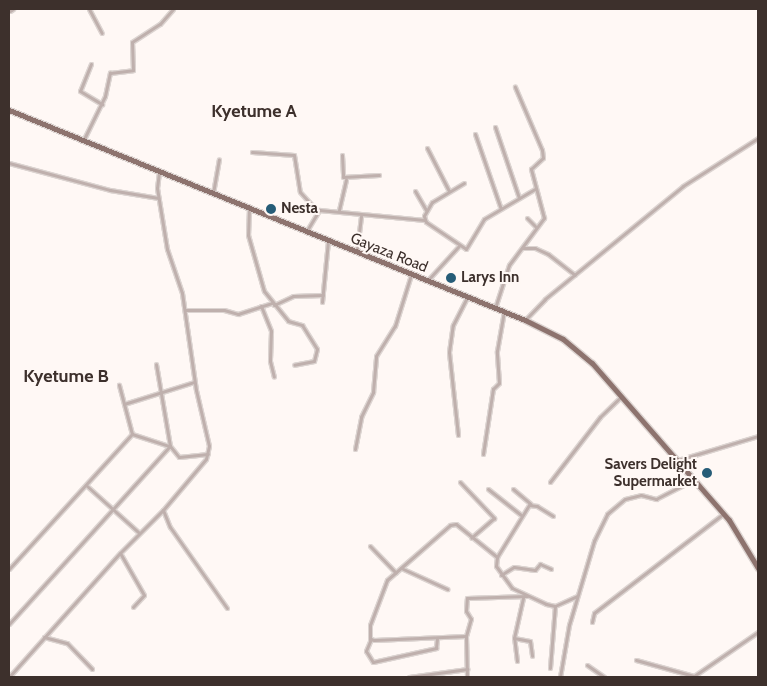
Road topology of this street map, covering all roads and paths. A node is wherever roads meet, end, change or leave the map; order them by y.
1 (89, 9) edge
2 (173, 9) edge
3 (102, 33) dead end
4 (91, 64) dead end
5 (515, 88) dead end
6 (102, 104) junction
7 (9, 110) edge
8 (495, 127) dead end
9 (475, 134) dead end
10 (758, 138) edge
11 (83, 141) junction
12 (427, 148) dead end
13 (252, 152) dead end
14 (342, 155) dead end
15 (219, 160) dead end
16 (9, 163) edge
17 (159, 172) junction
18 (379, 175) dead end
19 (346, 180) dead end
20 (464, 184) dead end
21 (535, 189) junction
22 (415, 191) dead end
23 (449, 191) junction
24 (213, 194) junction
25 (158, 198) junction
26 (519, 198) junction
27 (249, 208) junction
28 (501, 209) junction
29 (339, 210) junction
30 (426, 210) junction
31 (317, 211) junction
32 (360, 216) junction
33 (528, 218) dead end
34 (425, 220) junction
35 (536, 227) junction
36 (306, 232) junction
37 (328, 242) junction
38 (459, 246) junction
39 (523, 248) junction
40 (357, 249) dead end
41 (411, 275) junction
42 (575, 276) junction
43 (426, 281) junction
44 (323, 296) junction
45 (467, 298) junction
46 (322, 302) dead end
47 (273, 304) junction
48 (261, 306) junction
49 (494, 309) junction
50 (184, 310) junction
51 (504, 313) junction
52 (525, 320) junction
53 (156, 364) dead end
54 (294, 365) dead end
55 (274, 377) dead end
56 (195, 382) junction
57 (119, 385) dead end
58 (160, 391) junction
59 (622, 396) junction
60 (124, 404) junction
61 (132, 434) junction
62 (458, 435) dead end
63 (758, 436) edge
64 (170, 446) junction
65 (355, 448) dead end
66 (208, 454) junction
67 (483, 454) dead end
68 (677, 460) junction
69 (693, 480) junction
70 (460, 482) dead end
71 (550, 482) dead end
72 (87, 486) junction
73 (488, 489) dead end
74 (513, 489) dead end
75 (531, 504) junction
76 (163, 510) junction
77 (114, 511) junction
78 (723, 514) junction
79 (521, 515) junction
80 (553, 516) dead end
81 (138, 532) junction
82 (471, 538) junction
83 (370, 546) dead end
84 (120, 553) junction
85 (496, 558) junction
86 (400, 568) junction
87 (758, 568) edge
88 (551, 569) dead end
89 (9, 570) edge
90 (396, 573) junction
91 (501, 575) junction
92 (447, 588) dead end
93 (528, 596) junction
94 (577, 596) junction
95 (523, 598) junction
96 (555, 606) junction
97 (134, 607) dead end
98 (227, 608) dead end
99 (592, 622) dead end
100 (9, 624) edge
101 (758, 632) edge
102 (466, 636) junction
103 (44, 637) junction
104 (514, 638) junction
105 (371, 639) junction
106 (437, 639) junction
107 (532, 656) dead end
108 (636, 660) dead end
109 (517, 661) dead end
110 (587, 666) dead end
111 (467, 668) junction
112 (550, 668) dead end
113 (92, 669) dead end
114 (9, 677) edge
115 (408, 677) edge
116 (467, 677) edge
117 (560, 677) edge
118 (604, 677) edge

1 - 3 street
2 - 6 street
4 - 6 street
5 - 21 street
6 - 11 street
7 - 11 main road, Gayaza Road
8 - 26 street
9 - 28 street
10 - 42 street
11 - 17 main road, Gayaza Road
12 - 23 street
13 - 31 street
14 - 18 street
15 - 24 street
16 - 25 street
17 - 24 main road, Gayaza Road
17 - 25 street
19 - 29 street
20 - 23 street
21 - 26 street
21 - 35 street
22 - 30 street
23 - 30 street
24 - 27 main road, Gayaza Road
25 - 50 street
26 - 28 street
27 - 36 main road, Gayaza Road
27 - 47 street
28 - 38 street
29 - 31 street
29 - 32 street
30 - 34 street
31 - 36 street
32 - 34 street
32 - 40 street
33 - 35 street
34 - 38 street
35 - 39 street
36 - 37 main road, Gayaza Road
37 - 41 main road, Gayaza Road
37 - 44 street
38 - 43 street
39 - 42 street
39 - 49 street
41 - 43 main road, Gayaza Road
41 - 65 street
42 - 52 street
43 - 45 main road, Gayaza Road
44 - 46 street
44 - 47 street
45 - 49 main road, Gayaza Road
45 - 62 street
47 - 48 street
47 - 54 street
48 - 50 street
48 - 55 street
49 - 51 main road, Gayaza Road
50 - 56 street
51 - 52 main road, Gayaza Road
51 - 67 street
52 - 59 main road, Gayaza Road
53 - 58 street
56 - 58 street
56 - 66 street
57 - 60 street
58 - 60 street
58 - 64 street
59 - 68 main road, Gayaza Road
59 - 71 street
60 - 61 street
61 - 64 street
61 - 72 street
63 - 68 street
64 - 66 street
64 - 77 street
66 - 76 street
68 - 69 main road, Gayaza Road
69 - 78 main road, Gayaza Road
69 - 94 street
70 - 82 street
72 - 77 street
72 - 89 street
73 - 79 street
74 - 75 street
75 - 79 street
75 - 80 street
76 - 81 street
76 - 98 street
77 - 81 street
77 - 100 street
78 - 87 main road, Gayaza Road
78 - 99 street
79 - 85 street
81 - 84 street
82 - 85 street
82 - 86 street
83 - 90 street
84 - 97 street
84 - 103 street
85 - 91 street
86 - 90 street
86 - 92 street
88 - 91 street
90 - 105 street
91 - 93 street
93 - 95 street
93 - 96 street
94 - 96 street
94 - 117 street
95 - 102 street
95 - 104 street
96 - 112 street
101 - 108 street
102 - 106 street
102 - 111 street
103 - 113 street
103 - 114 street
104 - 107 street
104 - 109 street
105 - 106 street
105 - 106 street
110 - 118 street
111 - 115 street
111 - 116 street

